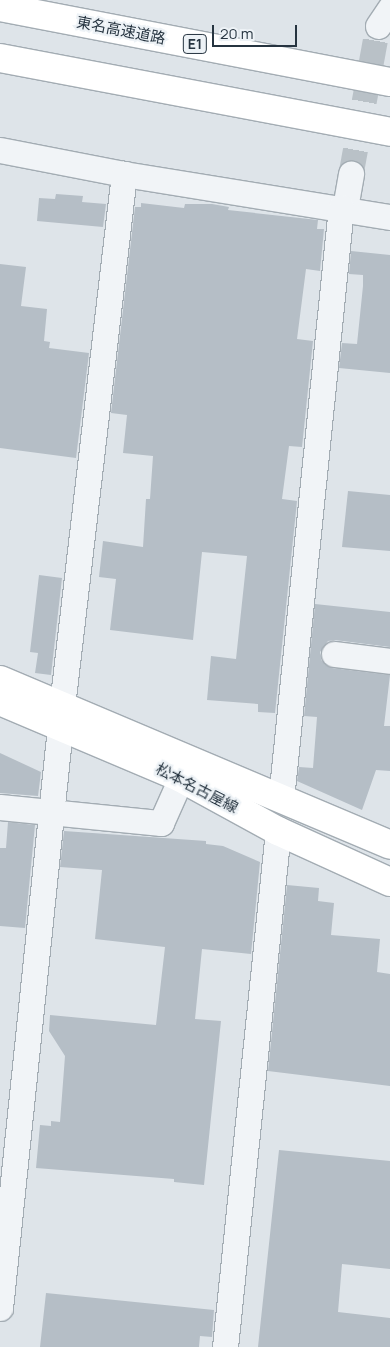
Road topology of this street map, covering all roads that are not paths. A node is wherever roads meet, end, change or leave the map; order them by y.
1 (0, 7) edge
2 (0, 58) edge
3 (390, 82) edge
4 (390, 132) edge
5 (0, 150) edge
6 (124, 174) junction
7 (351, 174) tunnel mouth
8 (343, 208) junction
9 (390, 217) edge
10 (334, 654) dead end
11 (390, 660) edge
12 (0, 680) edge
13 (0, 701) edge
14 (61, 717) junction
15 (181, 778) junction
16 (282, 799) junction
17 (0, 807) edge
18 (51, 812) junction
19 (278, 831) junction
20 (390, 845) edge
21 (390, 882) edge
22 (0, 1308) edge
23 (225, 1347) edge

1 - 3 main road, 東名高速道路 / E1
2 - 4 main road
5 - 6 street
6 - 8 street
6 - 14 street
7 - 8 street
8 - 9 street
8 - 16 street
10 - 11 street
12 - 14 main road, 松本名古屋線
13 - 14 main road, 松本名古屋線
14 - 15 main road, 松本名古屋線
14 - 16 main road, 松本名古屋線
14 - 18 street
15 - 18 street
15 - 19 main road, 松本名古屋線
16 - 20 main road, 松本名古屋線
17 - 18 street
18 - 22 street
19 - 21 main road, 松本名古屋線
19 - 23 street

